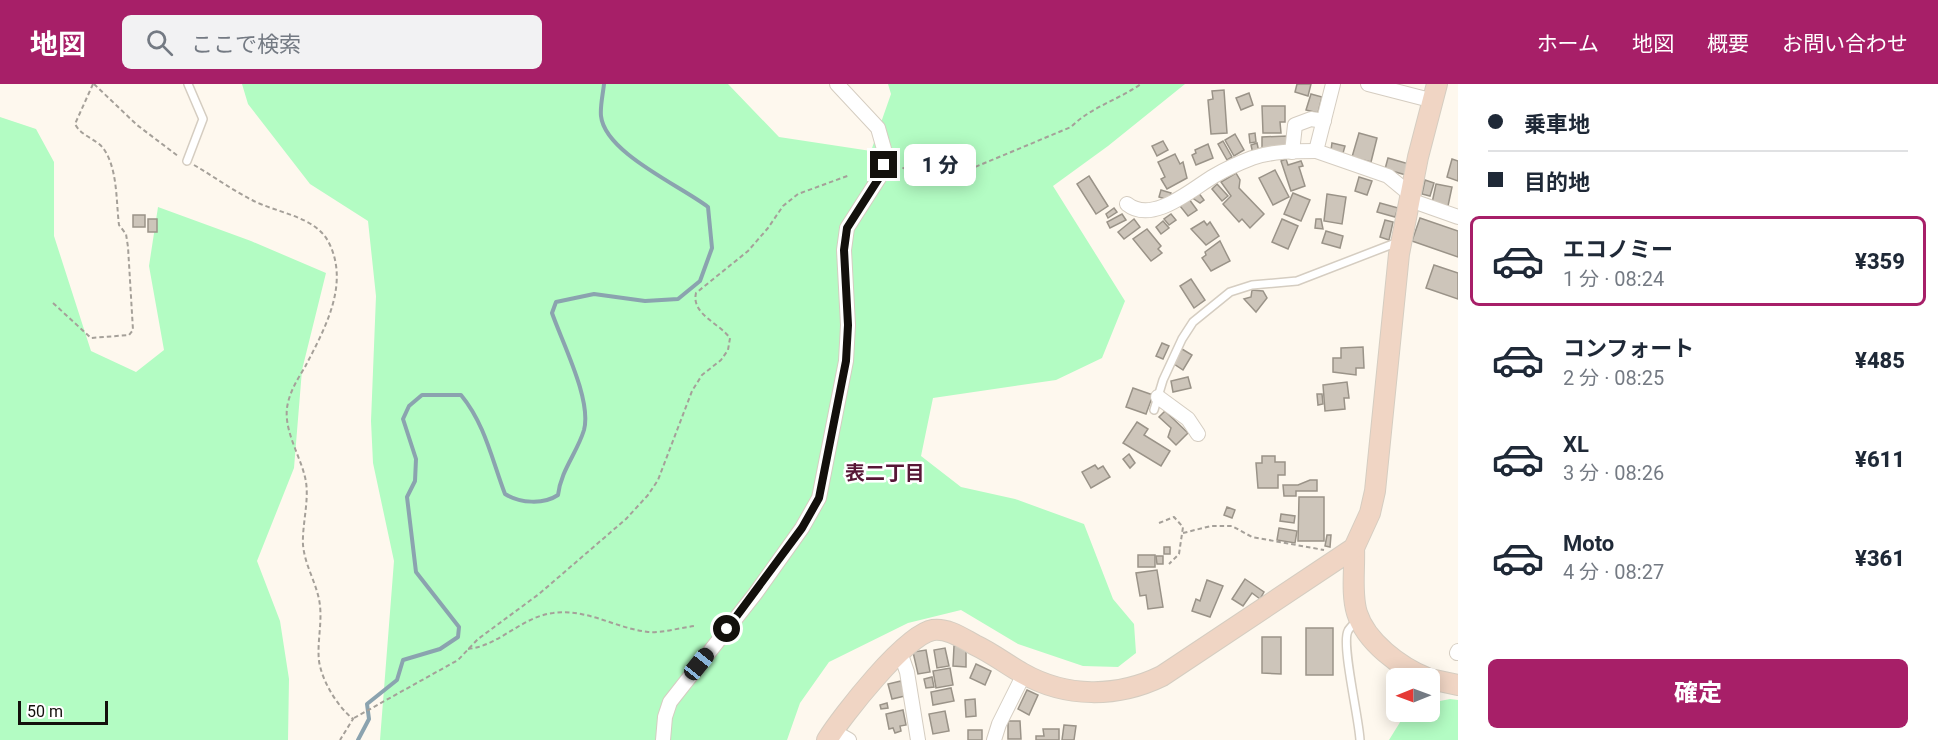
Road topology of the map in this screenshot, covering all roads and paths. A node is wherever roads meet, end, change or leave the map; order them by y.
1 (94, 84) edge
2 (188, 84) edge
3 (837, 84) edge
4 (1141, 84) edge
5 (1333, 84) edge
6 (1368, 84) edge
7 (1436, 92) edge
8 (1324, 121) junction
9 (1316, 152) junction
10 (1292, 153) junction
11 (188, 161) junction
12 (884, 165) junction
13 (850, 175) dead end
14 (1410, 197) junction
15 (1127, 204) dead end
16 (1458, 218) edge
17 (1402, 241) junction
18 (53, 303) dead end
19 (1156, 403) joint
20 (1198, 434) dead end
21 (1159, 523) dead end
22 (1183, 533) junction
23 (1348, 554) junction
24 (1169, 564) dead end
25 (1359, 618) junction
26 (694, 626) dead end
27 (468, 649) junction
28 (900, 652) junction
29 (1410, 668) edge
30 (1024, 674) junction
31 (1440, 681) edge
32 (1458, 685) edge
33 (352, 719) junction
34 (836, 737) edge
35 (340, 740) edge
36 (663, 740) edge
37 (918, 740) edge
38 (994, 740) edge
39 (1359, 740) edge

1 - 11 path
1 - 18 path
2 - 11 lane
3 - 12 street
4 - 12 path
5 - 8 street
6 - 7 street
7 - 14 street
8 - 9 street
8 - 10 street
9 - 10 street
9 - 14 street
10 - 15 street
11 - 33 path
12 - 36 street
13 - 27 path
14 - 16 street
14 - 17 street
17 - 19 lane
17 - 23 street
19 - 20 street
21 - 22 path
22 - 23 path
22 - 24 path
23 - 25 street
23 - 30 street
25 - 29 street
25 - 39 lane
26 - 27 path
27 - 33 path
28 - 30 street
28 - 34 street
28 - 37 street
30 - 38 street
31 - 32 street
33 - 35 path

